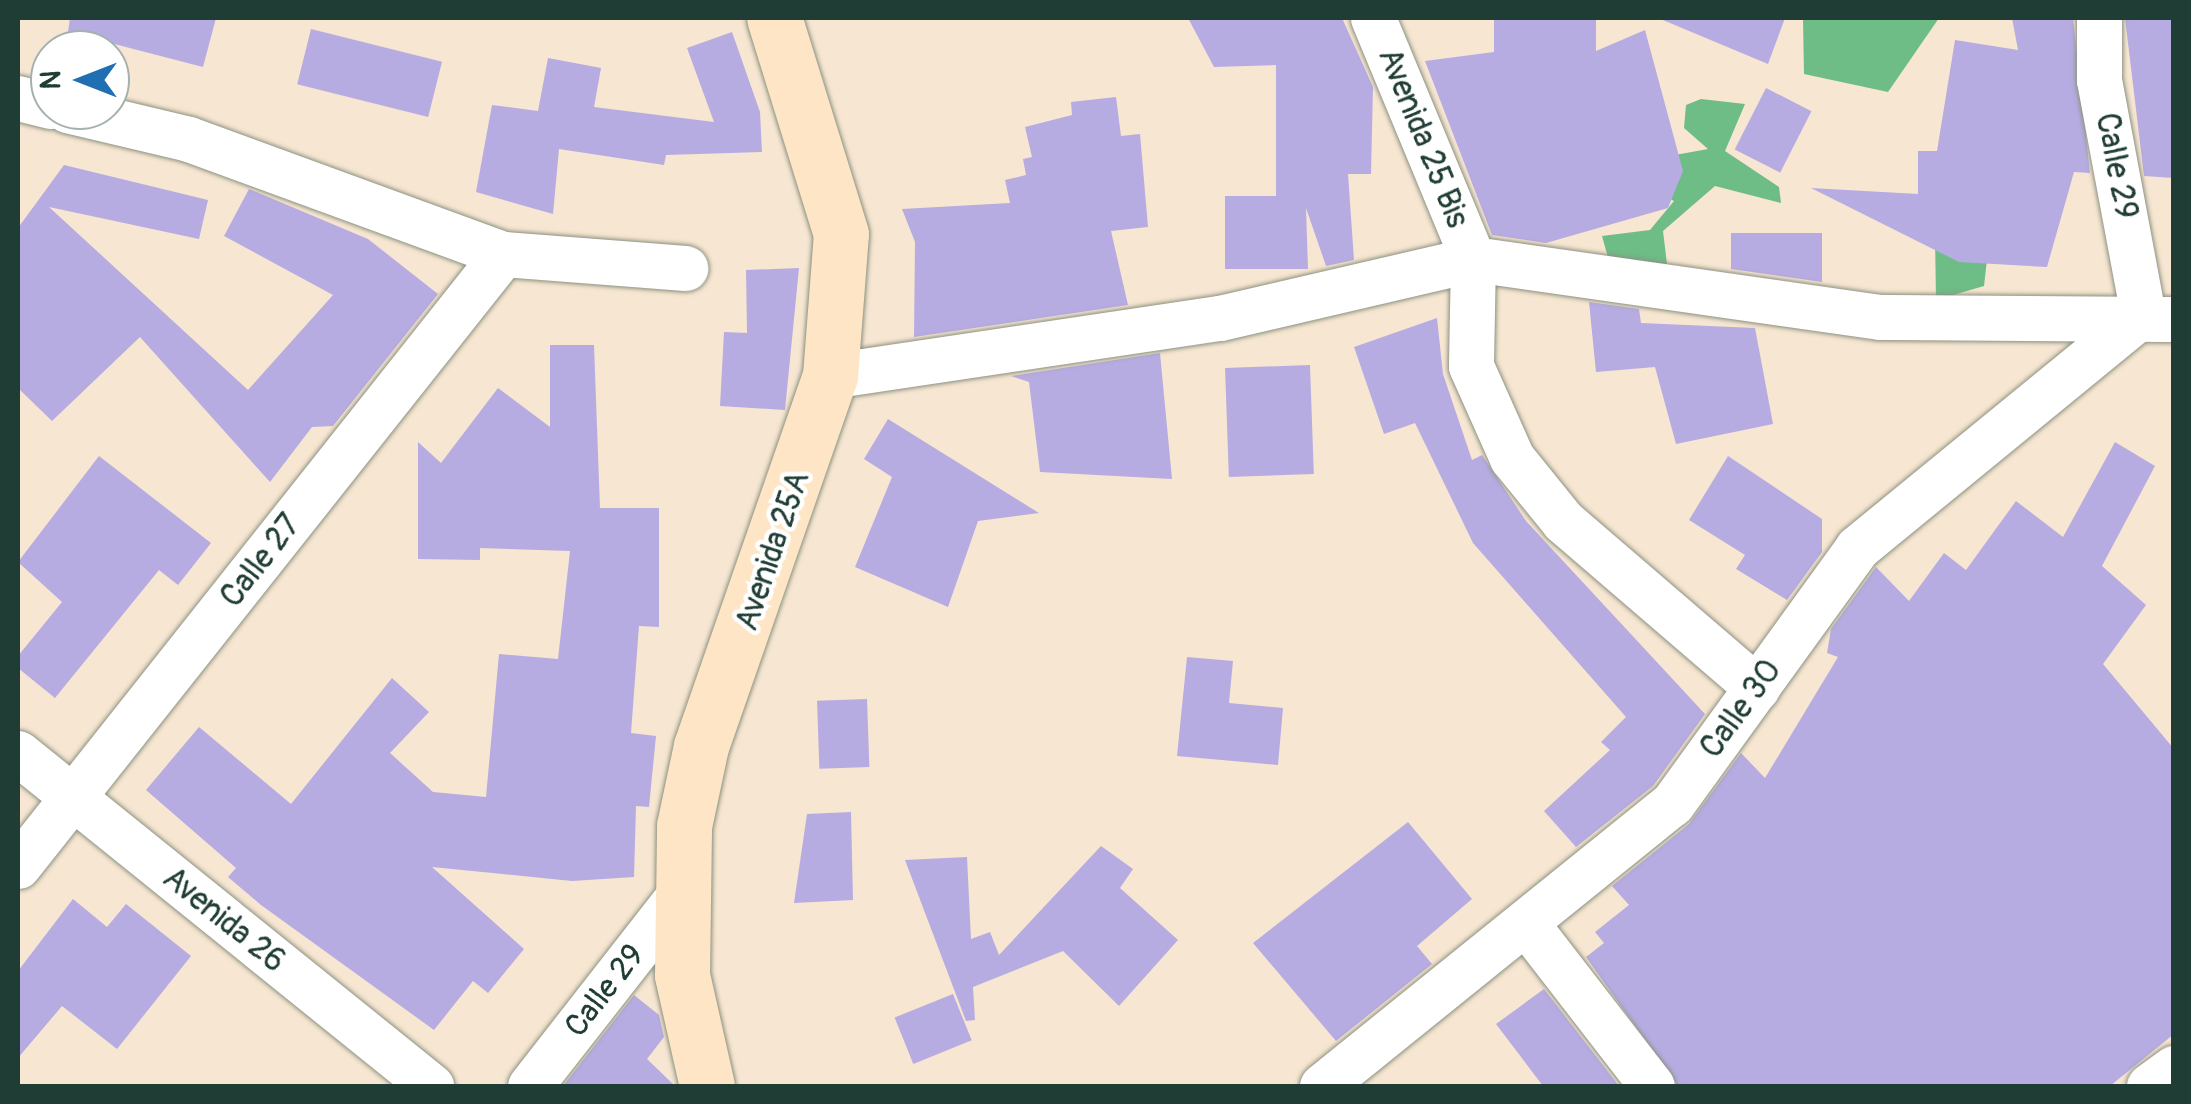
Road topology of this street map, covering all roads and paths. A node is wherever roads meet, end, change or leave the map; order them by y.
1 (774, 18) edge
2 (1373, 18) edge
3 (2099, 18) edge
4 (130, 124) edge
5 (502, 254) junction
6 (1473, 259) junction
7 (685, 268) dead end
8 (2158, 316) edge
9 (830, 376) junction
10 (1757, 688) junction
11 (18, 753) edge
12 (74, 800) junction
13 (18, 866) edge
14 (679, 895) junction
15 (1529, 927) junction
16 (2174, 1068) edge
17 (431, 1086) edge
18 (530, 1086) edge
19 (707, 1086) edge
20 (1322, 1086) edge
21 (1652, 1086) edge
22 (2149, 1086) edge

1 - 9 main road, Avenida 25A
2 - 6 street, Avenida 25 Bis
3 - 8 street, Calle 29
4 - 5 street
5 - 7 street
5 - 12 street, Calle 27
6 - 8 street
6 - 9 street
6 - 10 street
8 - 10 street, Calle 30
9 - 14 main road, Avenida 25A
10 - 15 street, Calle 30
11 - 12 street, Avenida 26
12 - 13 street, Calle 27
12 - 17 street, Avenida 26
14 - 18 street, Calle 29
14 - 19 main road, Avenida 25A
15 - 20 street, Calle 30
15 - 21 street
16 - 22 street

